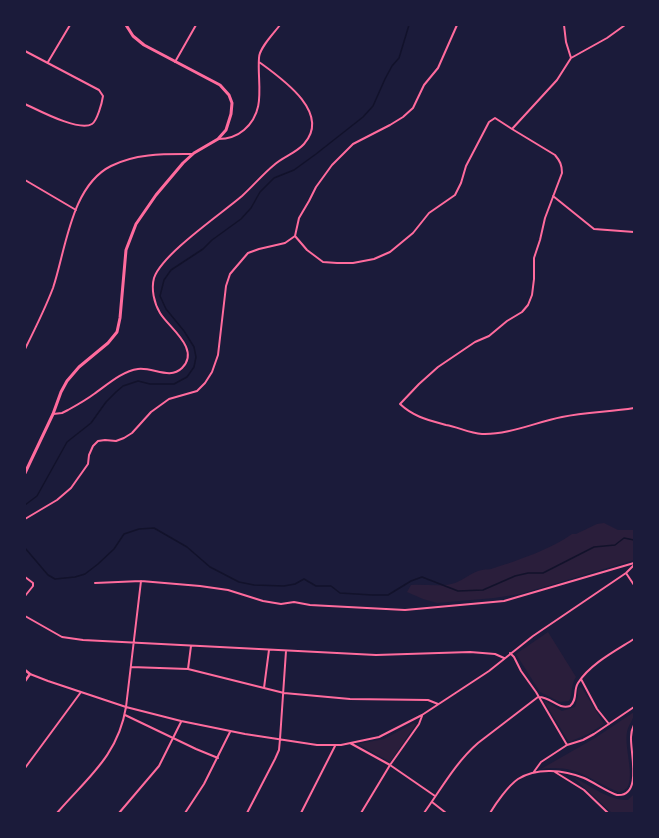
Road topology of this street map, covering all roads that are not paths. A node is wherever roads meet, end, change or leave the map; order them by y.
1 (70, 25) edge
2 (126, 25) edge
3 (196, 25) edge
4 (280, 25) edge
5 (457, 25) edge
6 (564, 25) edge
7 (625, 25) edge
8 (25, 51) edge
9 (571, 58) junction
10 (48, 62) junction
11 (175, 62) junction
12 (259, 62) junction
13 (25, 104) edge
14 (512, 128) junction
15 (218, 139) junction
16 (194, 154) junction
17 (25, 180) edge
18 (553, 196) junction
19 (76, 210) junction
20 (634, 232) edge
21 (295, 236) junction
22 (25, 349) edge
23 (634, 408) edge
24 (53, 414) junction
25 (25, 473) edge
26 (25, 519) edge
27 (634, 564) edge
28 (626, 573) junction
29 (25, 577) edge
30 (141, 581) junction
31 (95, 583) dead end
32 (634, 585) edge
33 (25, 596) edge
34 (25, 616) edge
35 (634, 639) edge
36 (134, 643) junction
37 (191, 646) junction
38 (269, 650) junction
39 (286, 651) junction
40 (510, 653) junction
41 (504, 658) junction
42 (132, 667) junction
43 (188, 669) junction
44 (25, 670) edge
45 (30, 674) junction
46 (581, 679) junction
47 (25, 681) edge
48 (264, 688) junction
49 (82, 692) junction
50 (284, 693) junction
51 (538, 697) junction
52 (438, 704) junction
53 (126, 707) junction
54 (634, 707) edge
55 (422, 715) junction
56 (125, 716) junction
57 (181, 722) junction
58 (609, 724) junction
59 (634, 725) edge
60 (230, 732) junction
61 (173, 738) junction
62 (280, 739) junction
63 (350, 743) junction
64 (335, 746) junction
65 (567, 746) junction
66 (218, 758) junction
67 (390, 765) junction
68 (633, 766) edge
69 (25, 768) edge
70 (554, 771) junction
71 (532, 774) junction
72 (435, 796) junction
73 (432, 802) junction
74 (57, 813) edge
75 (119, 813) edge
76 (185, 813) edge
77 (247, 813) edge
78 (301, 813) edge
79 (361, 813) edge
80 (424, 813) edge
81 (446, 813) edge
82 (490, 813) edge
83 (608, 813) edge

1 - 10 street
2 - 11 main road
3 - 11 street
4 - 12 street
5 - 21 street
6 - 9 street
7 - 9 street
8 - 10 street
9 - 14 street
10 - 13 street
11 - 15 main road
12 - 15 street
12 - 24 street
14 - 18 street
14 - 21 street
15 - 16 main road
16 - 19 street
16 - 24 main road
17 - 19 street
18 - 20 street
18 - 23 street
19 - 22 street
21 - 26 street
24 - 25 main road
27 - 28 street
27 - 30 street
28 - 32 street
28 - 40 street
29 - 33 street
30 - 31 street
30 - 36 street
34 - 36 street
35 - 46 street
36 - 37 street
36 - 42 street
37 - 38 street
37 - 43 street
38 - 39 street
38 - 48 street
39 - 41 street
39 - 50 street
40 - 41 street
40 - 51 street
41 - 52 street
42 - 43 street
42 - 53 street
43 - 48 street
44 - 45 street
45 - 47 street
45 - 49 street
46 - 51 street
46 - 58 street
48 - 50 street
49 - 53 street
49 - 69 street
50 - 52 street
50 - 62 street
51 - 65 street
51 - 72 street
52 - 55 street
53 - 56 street
53 - 57 street
54 - 58 street
55 - 63 street
55 - 67 street
56 - 61 street
56 - 74 street
57 - 60 street
57 - 61 street
58 - 65 street
59 - 68 street
60 - 62 street
60 - 66 street
61 - 66 street
61 - 75 street
62 - 64 street
62 - 77 street
63 - 64 street
63 - 67 street
64 - 78 street
65 - 71 street
66 - 76 street
67 - 72 street
67 - 79 street
68 - 70 street
70 - 71 street
70 - 83 street
71 - 82 street
72 - 73 street
73 - 80 street
73 - 81 street

